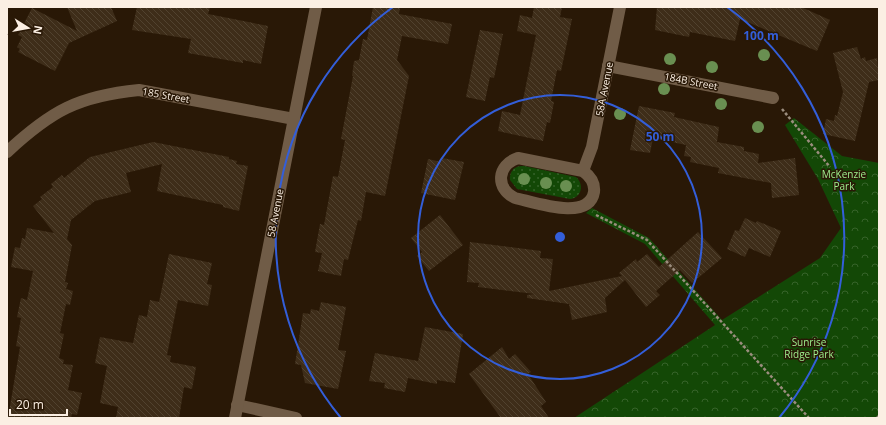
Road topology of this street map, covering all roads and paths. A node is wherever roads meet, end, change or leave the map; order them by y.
1 (316, 7) edge
2 (620, 7) edge
3 (608, 66) junction
4 (773, 98) joint
5 (294, 119) junction
6 (7, 152) edge
7 (830, 167) dead end
8 (584, 171) junction
9 (591, 212) dead end
10 (237, 405) junction
11 (235, 418) edge
12 (296, 418) edge
13 (809, 418) edge

1 - 5 street, 58 Avenue
2 - 3 street, 58A Avenue
3 - 4 street, 184B Street
3 - 8 street, 58A Avenue
4 - 7 path
5 - 6 street, 185 Street
5 - 10 street, 58 Avenue
8 - 8 street
9 - 13 path
10 - 11 street, 58 Avenue
10 - 12 street

